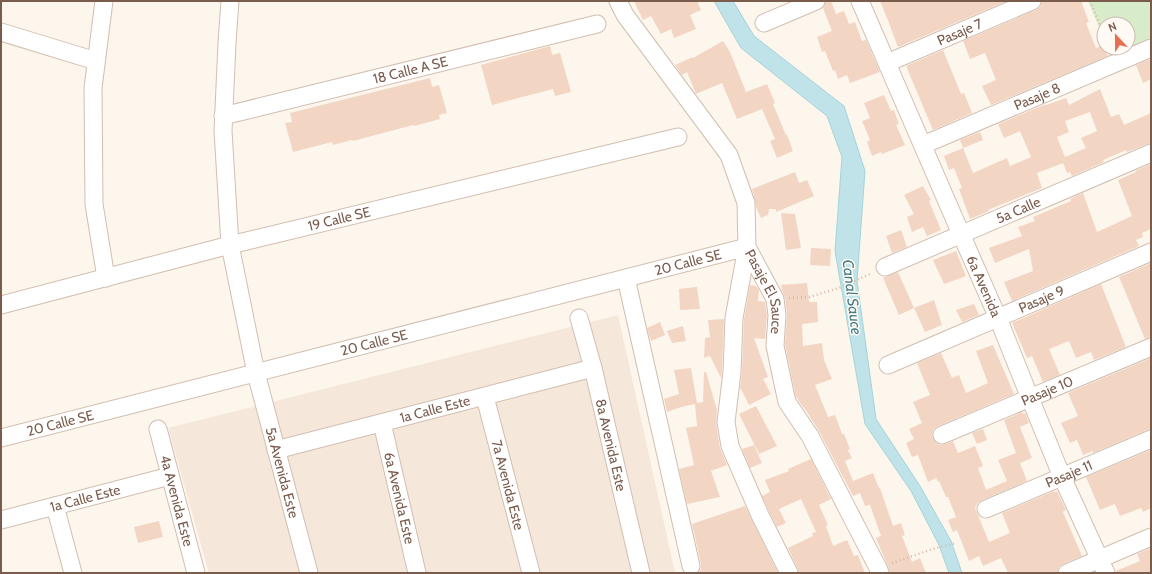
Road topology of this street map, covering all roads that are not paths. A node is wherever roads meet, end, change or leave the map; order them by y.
1 (104, 1) edge
2 (230, 1) edge
3 (618, 1) edge
4 (816, 1) edge
5 (860, 1) edge
6 (1032, 1) edge
7 (764, 23) dead end
8 (597, 24) dead end
9 (1, 32) edge
10 (1151, 48) edge
11 (96, 61) junction
12 (887, 63) junction
13 (223, 116) junction
14 (678, 137) dead end
15 (923, 145) junction
16 (1151, 153) edge
17 (961, 234) junction
18 (230, 245) junction
19 (747, 247) junction
20 (1151, 252) edge
21 (884, 267) dead end
22 (106, 278) junction
23 (626, 278) junction
24 (1, 305) edge
25 (579, 318) dead end
26 (998, 318) junction
27 (1151, 347) edge
28 (888, 365) dead end
29 (593, 368) junction
30 (256, 373) junction
31 (485, 397) junction
32 (1030, 398) junction
33 (382, 423) junction
34 (158, 429) dead end
35 (942, 435) dead end
36 (1, 438) edge
37 (1151, 439) edge
38 (276, 450) junction
39 (170, 476) junction
40 (1062, 477) junction
41 (55, 506) junction
42 (986, 509) dead end
43 (1, 520) edge
44 (1151, 537) edge
45 (690, 566) dead end
46 (1103, 566) edge
47 (878, 571) edge
48 (72, 573) edge
49 (196, 573) edge
50 (309, 573) edge
51 (417, 573) edge
52 (531, 573) edge
53 (641, 573) edge
54 (789, 573) edge
55 (1067, 573) edge

1 - 11 street
2 - 13 street, 5a Avenida Este
3 - 19 street, Pasaje El Sauce
4 - 7 street
5 - 12 street, 6a Avenida
6 - 12 street, Pasaje 7
8 - 13 street, 18 Calle A SE
9 - 11 street
10 - 15 street, Pasaje 8
11 - 22 street
12 - 15 street, 6a Avenida
13 - 18 street, 5a Avenida Este
14 - 18 street, 19 Calle SE
15 - 17 street, 6a Avenida
16 - 17 street, 5a Calle
17 - 21 street, 5a Calle
17 - 26 street, 6a Avenida
18 - 22 street, 19 Calle SE
18 - 30 street, 5a Avenida Este
19 - 23 street, 20 Calle SE
19 - 47 street, Pasaje El Sauce
19 - 54 street
20 - 26 street, Pasaje 9
22 - 24 street, 19 Calle SE
23 - 30 street, 20 Calle SE
23 - 45 street
25 - 29 street, 8a Avenida Este
26 - 28 street, Pasaje 9
26 - 32 street, 6a Avenida
27 - 32 street, Pasaje 10
29 - 31 street, 1a Calle Este
29 - 53 street, 8a Avenida Este
30 - 36 street, 20 Calle SE
30 - 38 street, 5a Avenida Este
31 - 33 street, 1a Calle Este
31 - 52 street, 7a Avenida Este
32 - 35 street, Pasaje 10
32 - 40 street, 6a Avenida
33 - 38 street, 1a Calle Este
33 - 51 street, 6a Avenida Este
34 - 39 street, 4a Avenida Este
37 - 40 street, Pasaje 11
38 - 50 street, 5a Avenida Este
39 - 41 street, 1a Calle Este
39 - 49 street, 4a Avenida Este
40 - 42 street, Pasaje 11
40 - 46 street, 6a Avenida
41 - 43 street, 1a Calle Este
41 - 48 street
44 - 46 street
46 - 55 street

